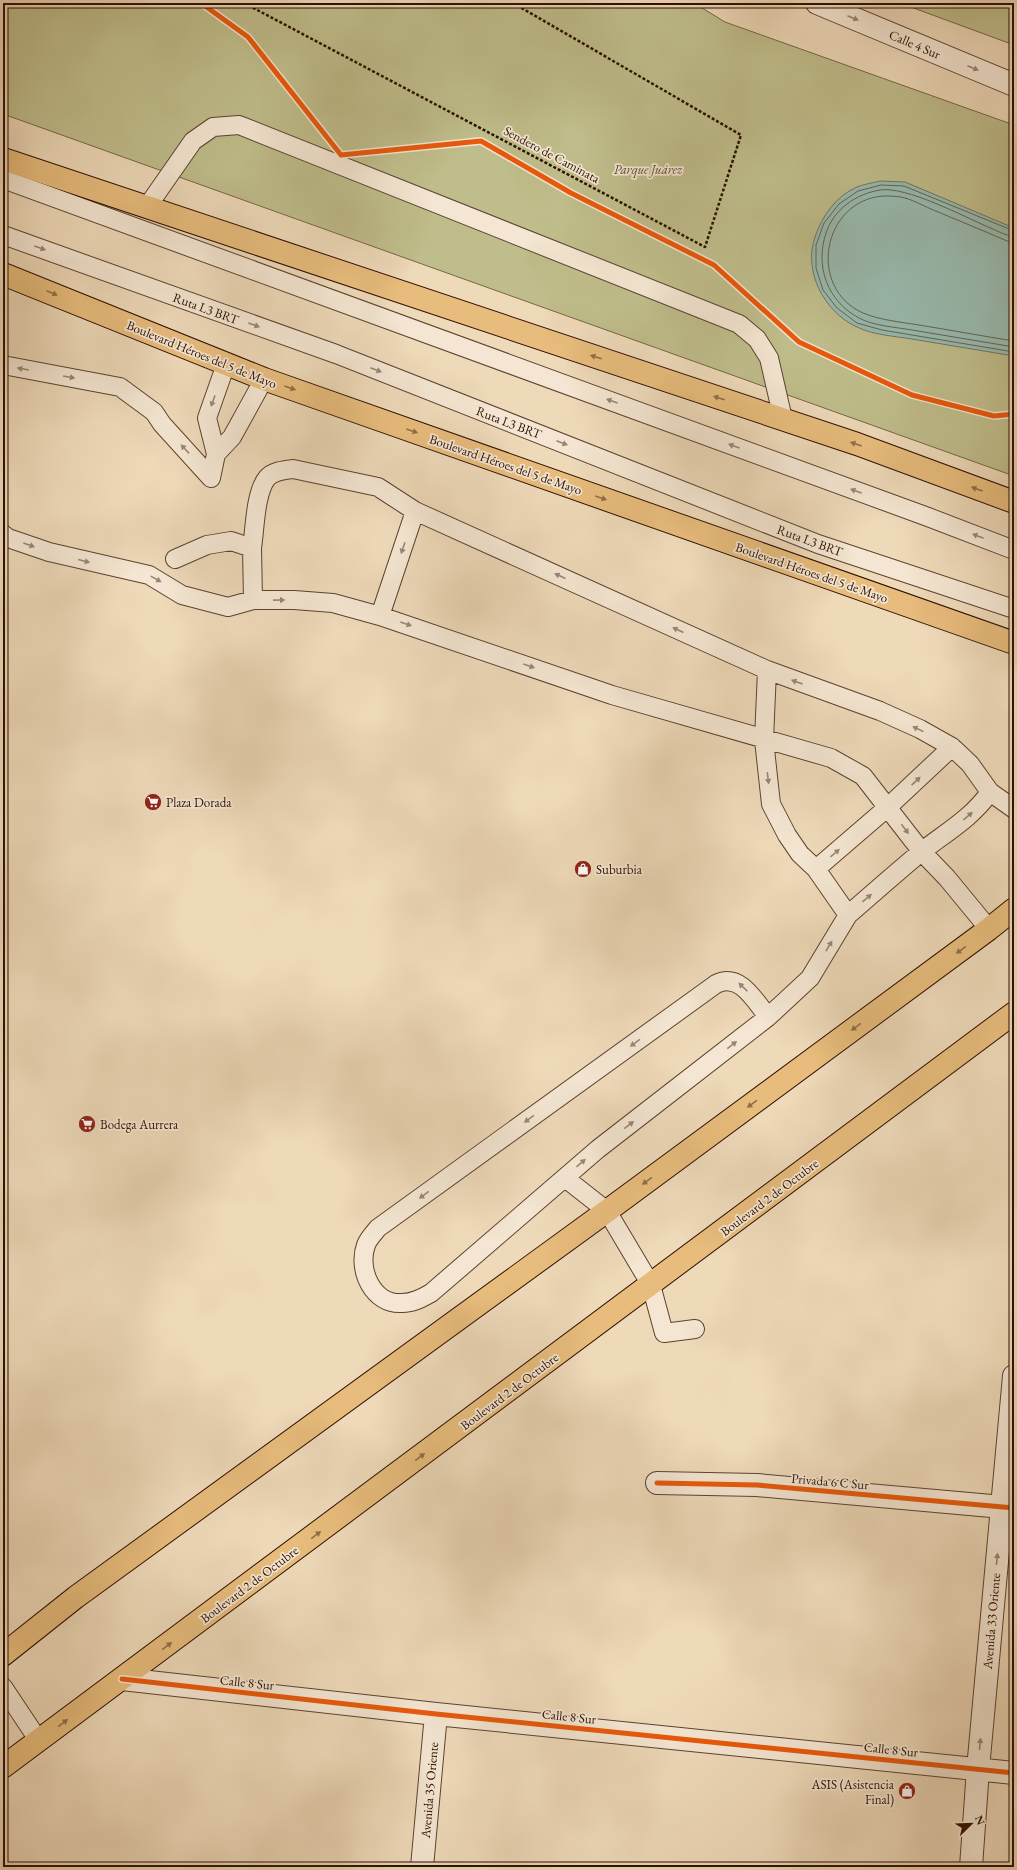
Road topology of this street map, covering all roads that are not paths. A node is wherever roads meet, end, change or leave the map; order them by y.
1 (817, 3) edge
2 (1014, 85) edge
3 (3, 159) edge
4 (3, 179) edge
5 (147, 207) junction
6 (3, 235) edge
7 (3, 274) edge
8 (226, 364) junction
9 (3, 365) edge
10 (264, 380) junction
11 (783, 419) junction
12 (216, 454) junction
13 (1014, 502) edge
14 (416, 511) junction
15 (3, 534) edge
16 (252, 548) junction
17 (1014, 550) edge
18 (175, 559) dead end
19 (253, 600) junction
20 (1014, 609) edge
21 (380, 616) junction
22 (1014, 643) edge
23 (767, 670) junction
24 (764, 740) junction
25 (952, 747) junction
26 (990, 792) junction
27 (888, 807) junction
28 (1014, 809) edge
29 (922, 852) junction
30 (816, 869) junction
31 (1014, 909) edge
32 (848, 915) junction
33 (989, 929) junction
34 (1014, 1013) edge
35 (768, 1017) junction
36 (564, 1178) junction
37 (607, 1211) junction
38 (651, 1285) junction
39 (695, 1329) dead end
40 (1014, 1376) edge
41 (657, 1483) dead end
42 (1008, 1508) edge
43 (3, 1655) edge
44 (122, 1679) junction
45 (3, 1687) edge
46 (436, 1714) junction
47 (39, 1741) junction
48 (5, 1761) edge
49 (978, 1769) junction
50 (1014, 1773) edge
51 (422, 1867) edge
52 (971, 1867) edge

1 -> 2 street, Calle 4 Sur
3 - 5 main road
17 -> 4 lane
11 -> 5 main road
5 - 11 lane
6 -> 20 lane, Ruta L3 BRT
7 -> 8 main road, Boulevard Héroes del 5 de Mayo
8 - 10 main road, Boulevard Héroes del 5 de Mayo
8 -> 12 lane
12 -> 9 lane
10 - 12 lane
10 -> 22 main road, Boulevard Héroes del 5 de Mayo
13 -> 11 main road
14 - 16 lane
14 -> 21 lane
23 -> 14 lane
15 -> 19 lane
16 - 18 lane
16 - 19 lane
19 -> 21 lane
21 -> 24 lane
23 - 24 lane
25 -> 23 lane
24 - 27 lane
24 -> 30 lane
25 - 26 lane
27 -> 25 lane
26 - 28 lane
29 -> 26 lane
27 -> 29 lane
30 -> 27 lane
32 -> 29 lane
29 - 33 lane
30 - 32 lane
31 - 33 main road
35 -> 32 lane
33 -> 37 main road
34 - 38 main road, Boulevard 2 de Octubre
36 -> 35 lane
35 -> 36 lane
36 - 37 lane
37 - 38 lane
37 - 43 main road
38 - 39 lane
44 -> 38 main road, Boulevard 2 de Octubre
40 - 42 street, Avenida 33 Oriente
41 - 42 street, Privada 6 C Sur
49 -> 42 street, Avenida 33 Oriente
44 - 46 street, Calle 8 Sur
47 -> 44 main road, Boulevard 2 de Octubre
45 - 47 lane
46 - 49 street, Calle 8 Sur
46 - 51 street, Avenida 35 Oriente
47 - 48 main road, Boulevard 2 de Octubre
49 - 50 street, Calle 8 Sur
49 - 52 street, Avenida 33 Oriente

